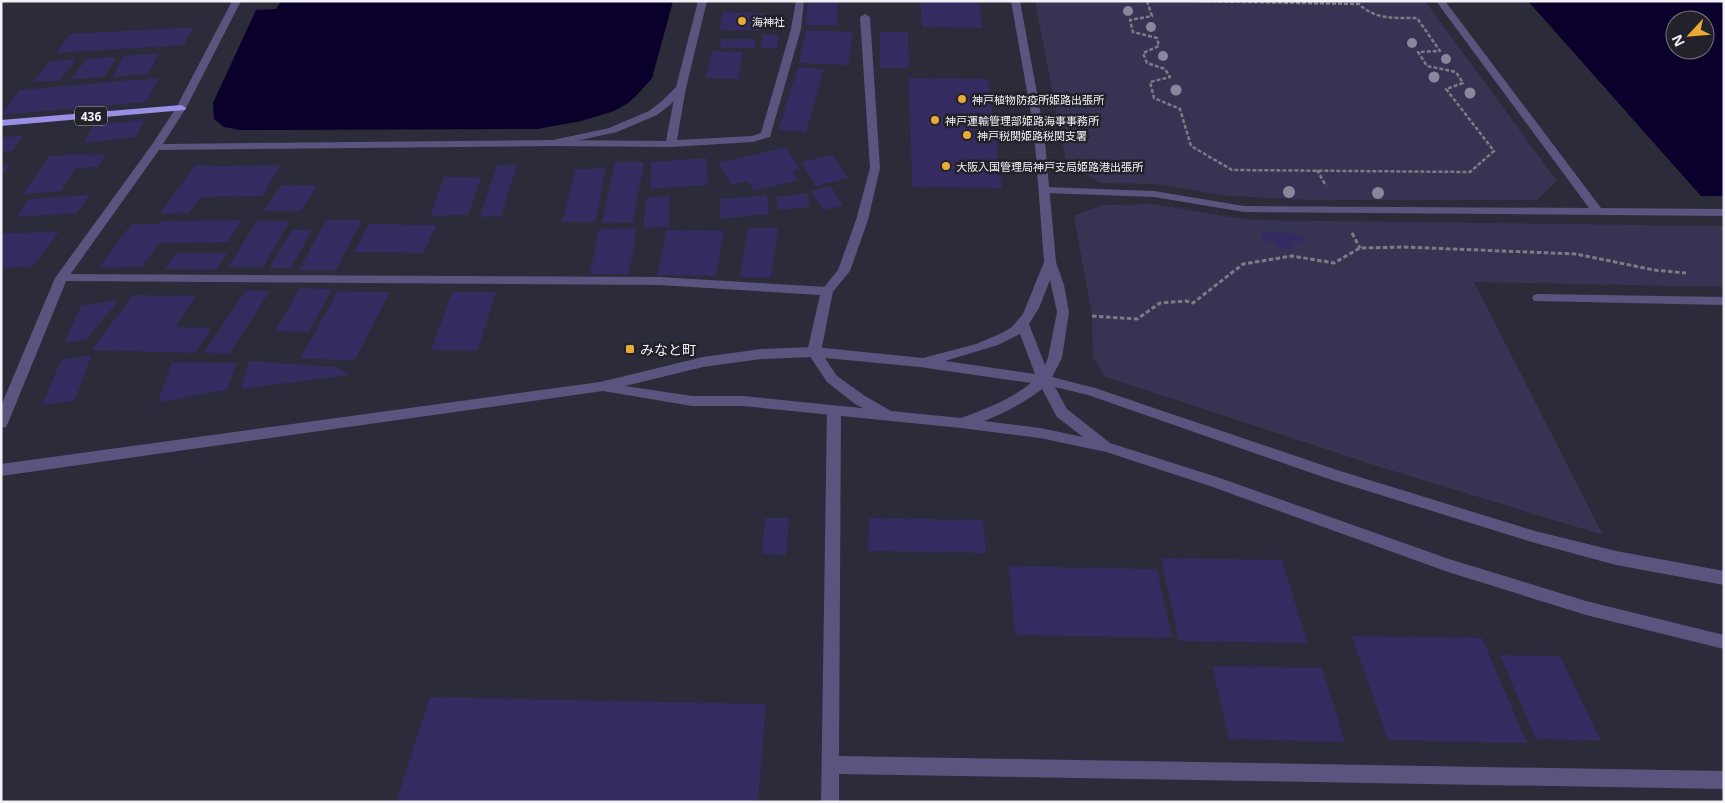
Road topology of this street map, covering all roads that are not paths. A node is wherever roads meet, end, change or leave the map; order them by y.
1 (237, 1) edge
2 (703, 1) edge
3 (800, 1) edge
4 (1015, 1) edge
5 (1440, 1) edge
6 (865, 17) dead end
7 (681, 88) junction
8 (181, 108) junction
9 (1, 123) edge
10 (552, 143) junction
11 (671, 144) junction
12 (156, 147) junction
13 (1045, 190) junction
14 (1597, 211) junction
15 (1724, 213) edge
16 (1050, 262) junction
17 (61, 278) junction
18 (827, 291) junction
19 (1538, 298) dead end
20 (1724, 301) edge
21 (1023, 324) junction
22 (814, 352) junction
23 (920, 362) junction
24 (1044, 380) junction
25 (600, 387) junction
26 (834, 411) junction
27 (886, 415) junction
28 (1, 423) edge
29 (961, 424) junction
30 (1106, 447) junction
31 (1, 470) edge
32 (1724, 578) edge
33 (1724, 642) edge
34 (832, 765) junction
35 (1724, 780) edge
36 (830, 802) edge

1 - 8 street
2 - 7 street
3 - 11 street
4 - 13 street
5 - 14 street
6 - 18 street
7 - 10 street
7 - 11 street
8 - 9 highway, 436
8 - 12 street
10 - 11 street
10 - 12 street
12 - 17 street
13 - 14 street
13 - 16 street
14 - 15 street
16 - 21 street
16 - 24 street
17 - 18 street
17 - 28 street
18 - 22 street
19 - 20 street
21 - 23 street
21 - 24 street
22 - 23 street
22 - 25 street
22 - 27 street
23 - 24 street
24 - 29 street
24 - 30 street
24 - 32 street
25 - 26 street
25 - 31 street
26 - 27 street
26 - 34 street
27 - 29 street
29 - 30 street
30 - 33 street
34 - 35 street
34 - 36 street

